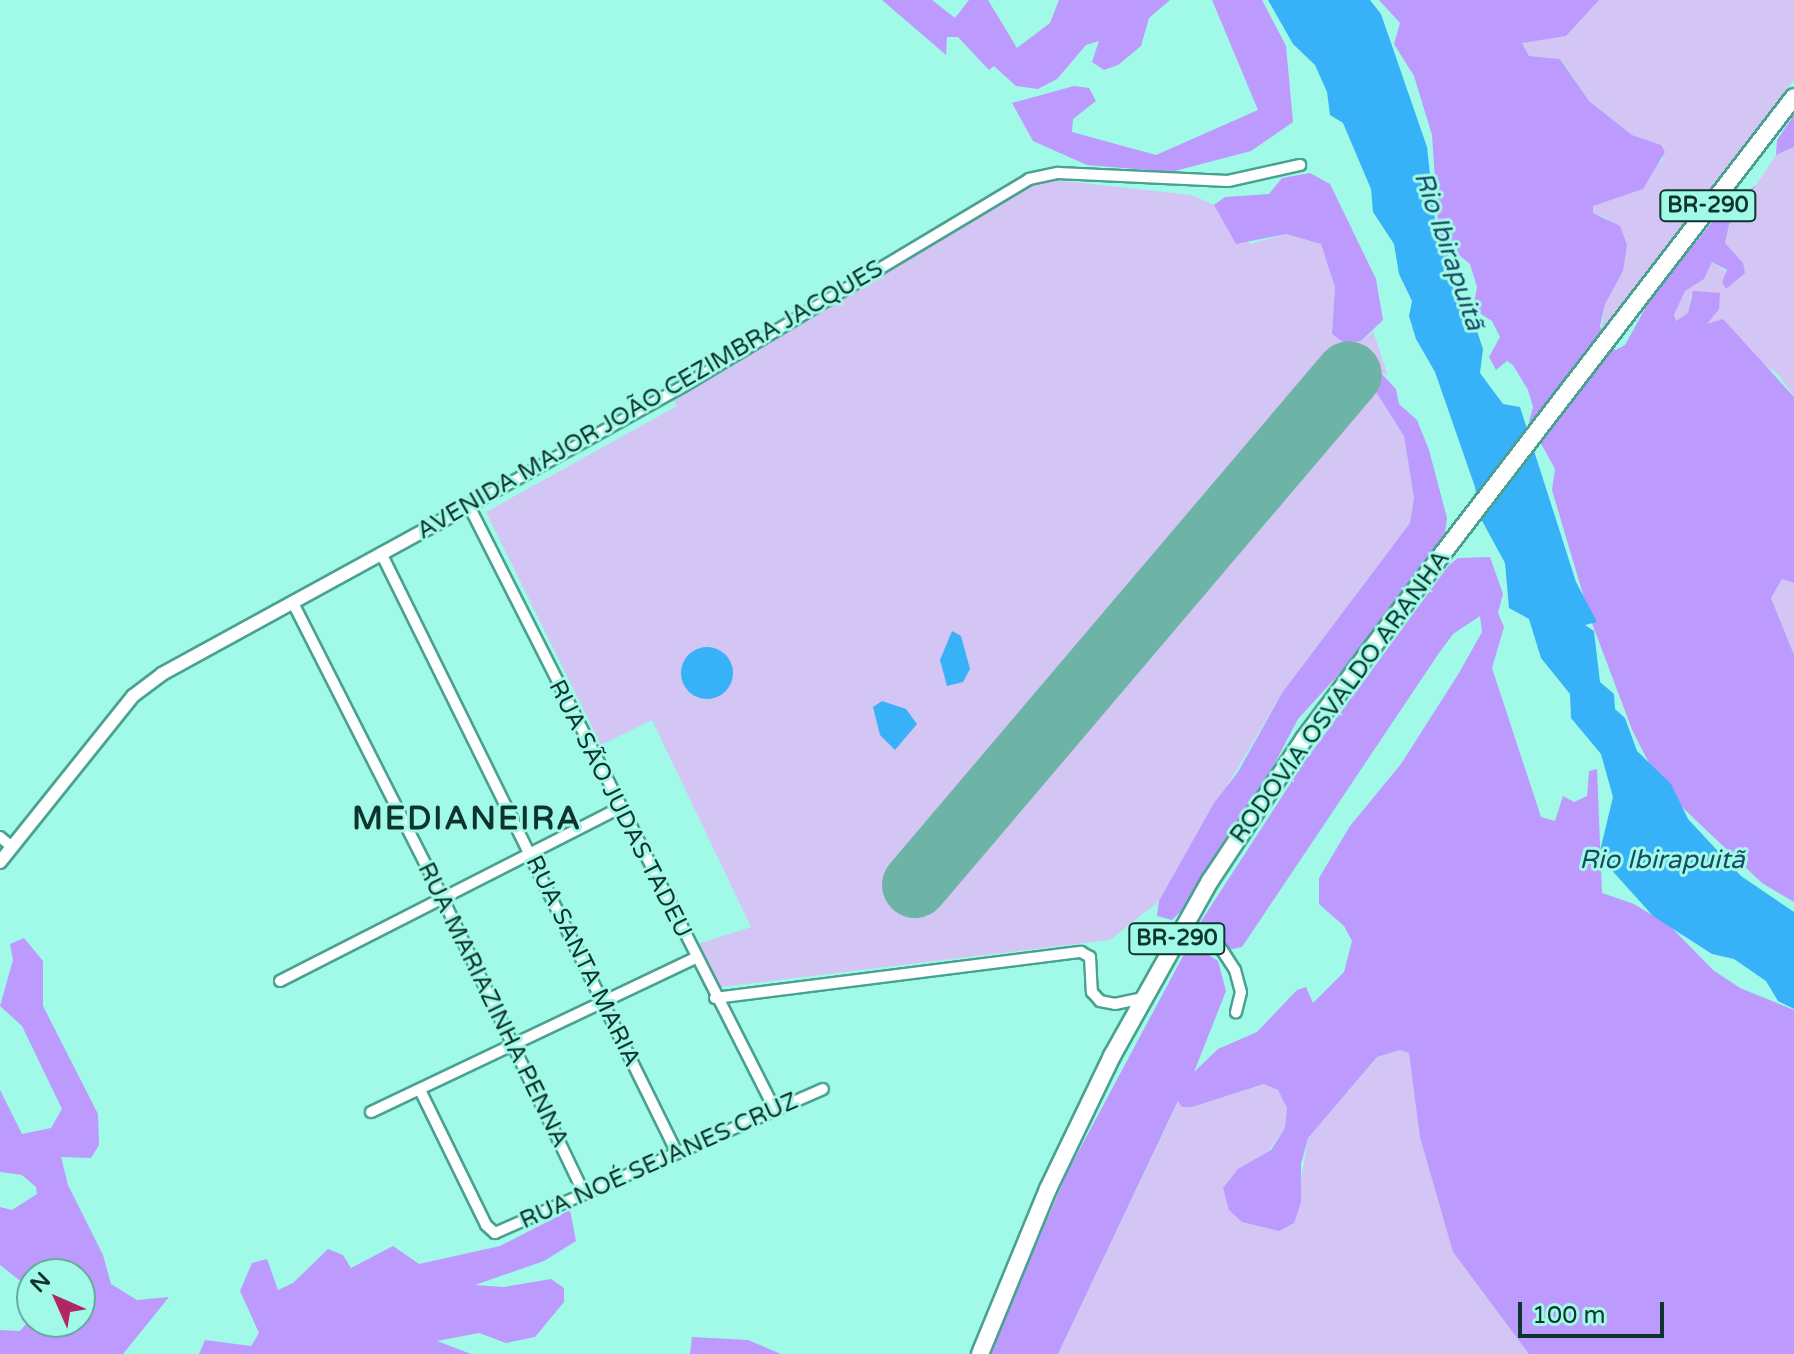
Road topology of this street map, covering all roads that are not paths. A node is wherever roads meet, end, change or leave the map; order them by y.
1 (1794, 97) edge
2 (1300, 165) dead end
3 (469, 506) junction
4 (381, 553) junction
5 (293, 603) junction
6 (620, 808) junction
7 (0, 838) edge
8 (12, 847) junction
9 (529, 852) junction
10 (0, 862) edge
11 (441, 895) junction
12 (1185, 926) junction
13 (695, 958) junction
14 (280, 981) dead end
15 (715, 998) junction
16 (1144, 998) junction
17 (603, 1002) junction
18 (1236, 1012) dead end
19 (511, 1046) junction
20 (823, 1089) dead end
21 (420, 1090) junction
22 (775, 1110) junction
23 (371, 1112) dead end
24 (677, 1153) junction
25 (584, 1194) junction
26 (980, 1354) edge

1 - 12 highway, RODOVIA OSVALDO ARANHA / BR-290
2 - 3 street, AVENIDA MAJOR JOÃO CEZIMBRA JACQUES
3 - 4 street, AVENIDA MAJOR JOÃO CEZIMBRA JACQUES
3 - 6 street, RUA SÃO JUDAS TADEU
4 - 5 street, AVENIDA MAJOR JOÃO CEZIMBRA JACQUES
4 - 9 street, RUA SANTA MARIA
5 - 8 street, AVENIDA MAJOR JOÃO CEZIMBRA JACQUES
5 - 11 street, RUA MARIAZINHA PENNA
6 - 9 street
6 - 13 street, RUA SÃO JUDAS TADEU
7 - 8 street
8 - 10 street, AVENIDA MAJOR JOÃO CEZIMBRA JACQUES
9 - 11 street
9 - 17 street, RUA SANTA MARIA
11 - 14 street
11 - 19 street, RUA MARIAZINHA PENNA
12 - 16 highway, RODOVIA OSVALDO ARANHA / BR-290
12 - 18 street
13 - 15 street, RUA SÃO JUDAS TADEU
13 - 17 street
15 - 16 street
15 - 22 street, RUA SÃO JUDAS TADEU
16 - 26 highway, RODOVIA OSVALDO ARANHA / BR-290
17 - 19 street
17 - 24 street, RUA SANTA MARIA
19 - 21 street
19 - 25 street, RUA MARIAZINHA PENNA
20 - 22 street, RUA NOÉ SEJANES CRUZ
21 - 23 street
21 - 25 street, RUA NOÉ SEJANES CRUZ
22 - 24 street, RUA NOÉ SEJANES CRUZ
24 - 25 street, RUA NOÉ SEJANES CRUZ

